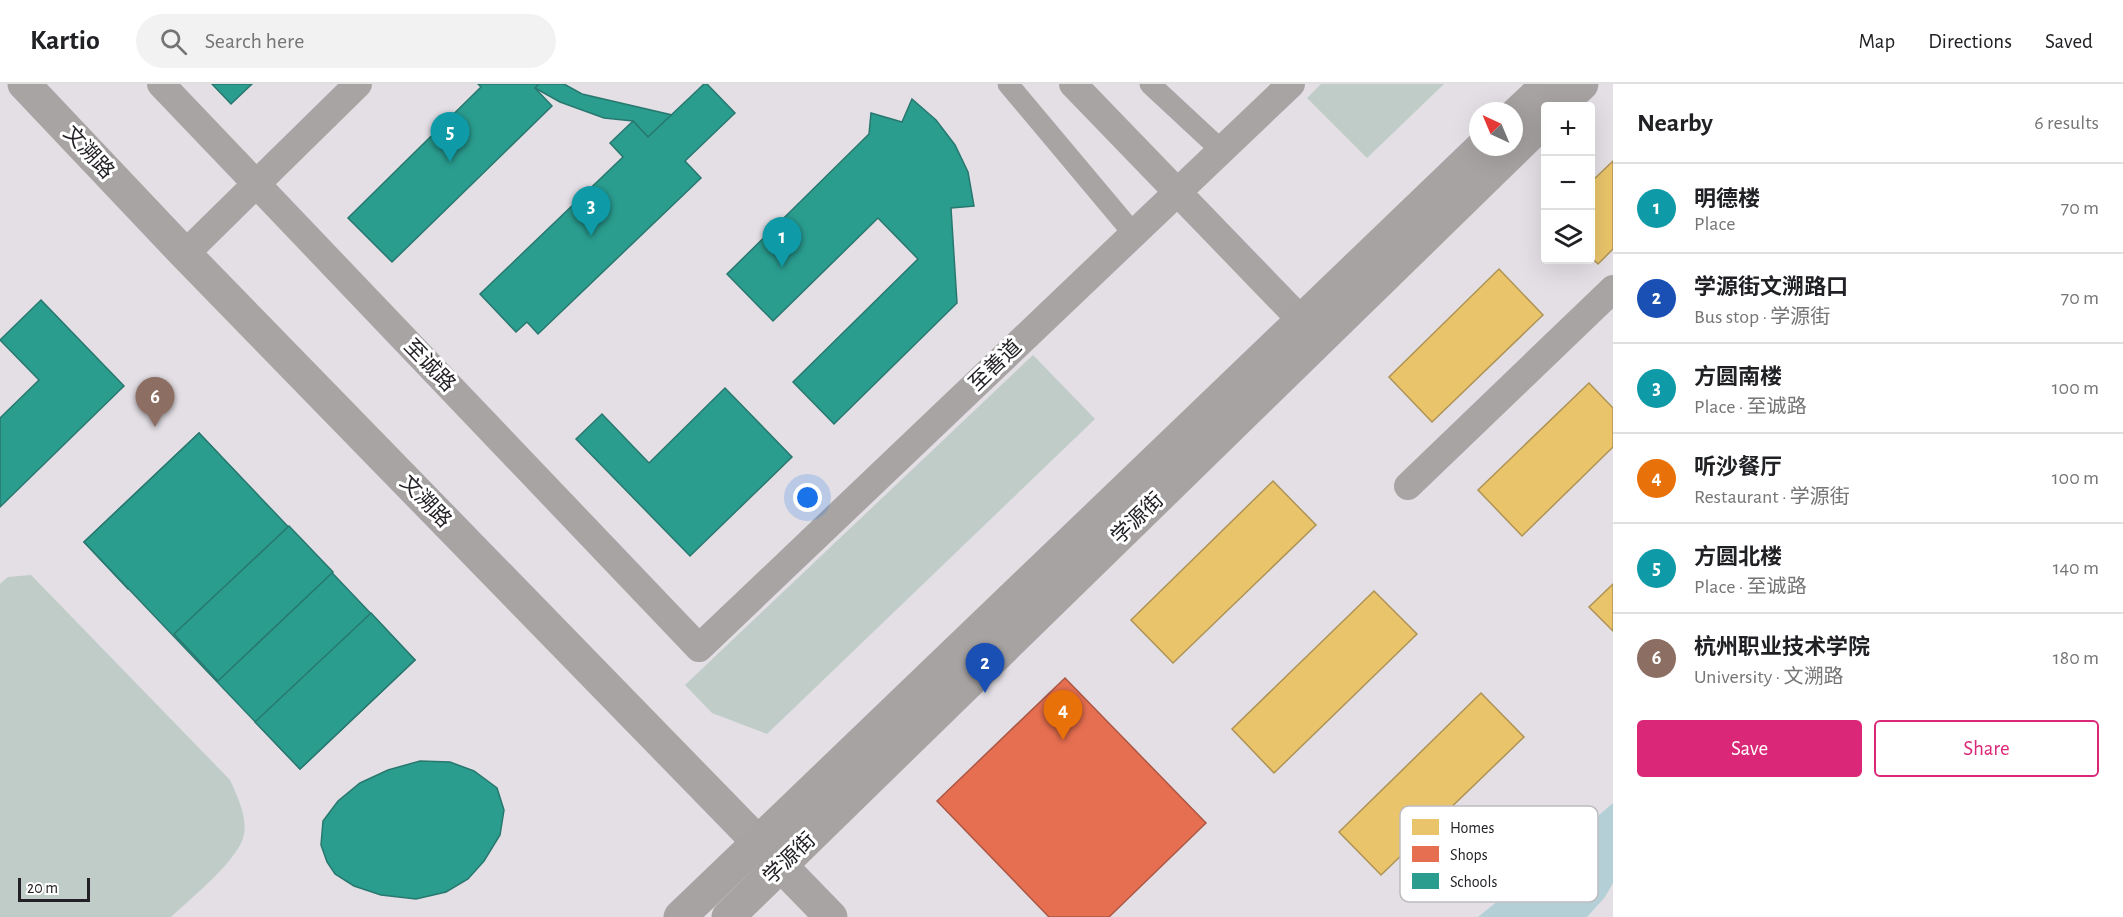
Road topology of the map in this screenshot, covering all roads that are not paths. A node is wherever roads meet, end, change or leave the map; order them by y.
1 (24, 84) edge
2 (161, 84) edge
3 (358, 84) edge
4 (1008, 84) edge
5 (1073, 84) edge
6 (1150, 84) edge
7 (1291, 84) edge
8 (1548, 84) edge
9 (1582, 84) edge
10 (1562, 102) edge
11 (1523, 108) edge
12 (1541, 123) edge
13 (1221, 150) junction
14 (1473, 156) edge
15 (258, 183) junction
16 (1177, 192) junction
17 (1133, 233) junction
18 (185, 254) junction
19 (1613, 289) edge
20 (1301, 320) junction
21 (1408, 486) dead end
22 (699, 648) joint
23 (758, 842) junction
24 (781, 865) junction
25 (680, 917) edge
26 (728, 917) edge
27 (831, 917) edge

1 - 18 street, 文溯路
2 - 15 street, 至诚路
3 - 15 street
4 - 17 street
5 - 16 street
6 - 13 street
7 - 13 street, 至善道
8 - 11 main road
9 - 10 main road
12 - 24 main road, 学源街
13 - 16 street, 至善道
14 - 20 main road, 学源街
15 - 18 street
15 - 22 street, 至诚路
16 - 17 street, 至善道
16 - 20 street
17 - 22 street, 至善道
18 - 23 street, 文溯路
19 - 21 street
20 - 23 main road, 学源街
23 - 24 street, 文溯路
23 - 25 main road, 学源街
24 - 26 main road, 学源街
24 - 27 street, 文溯路

